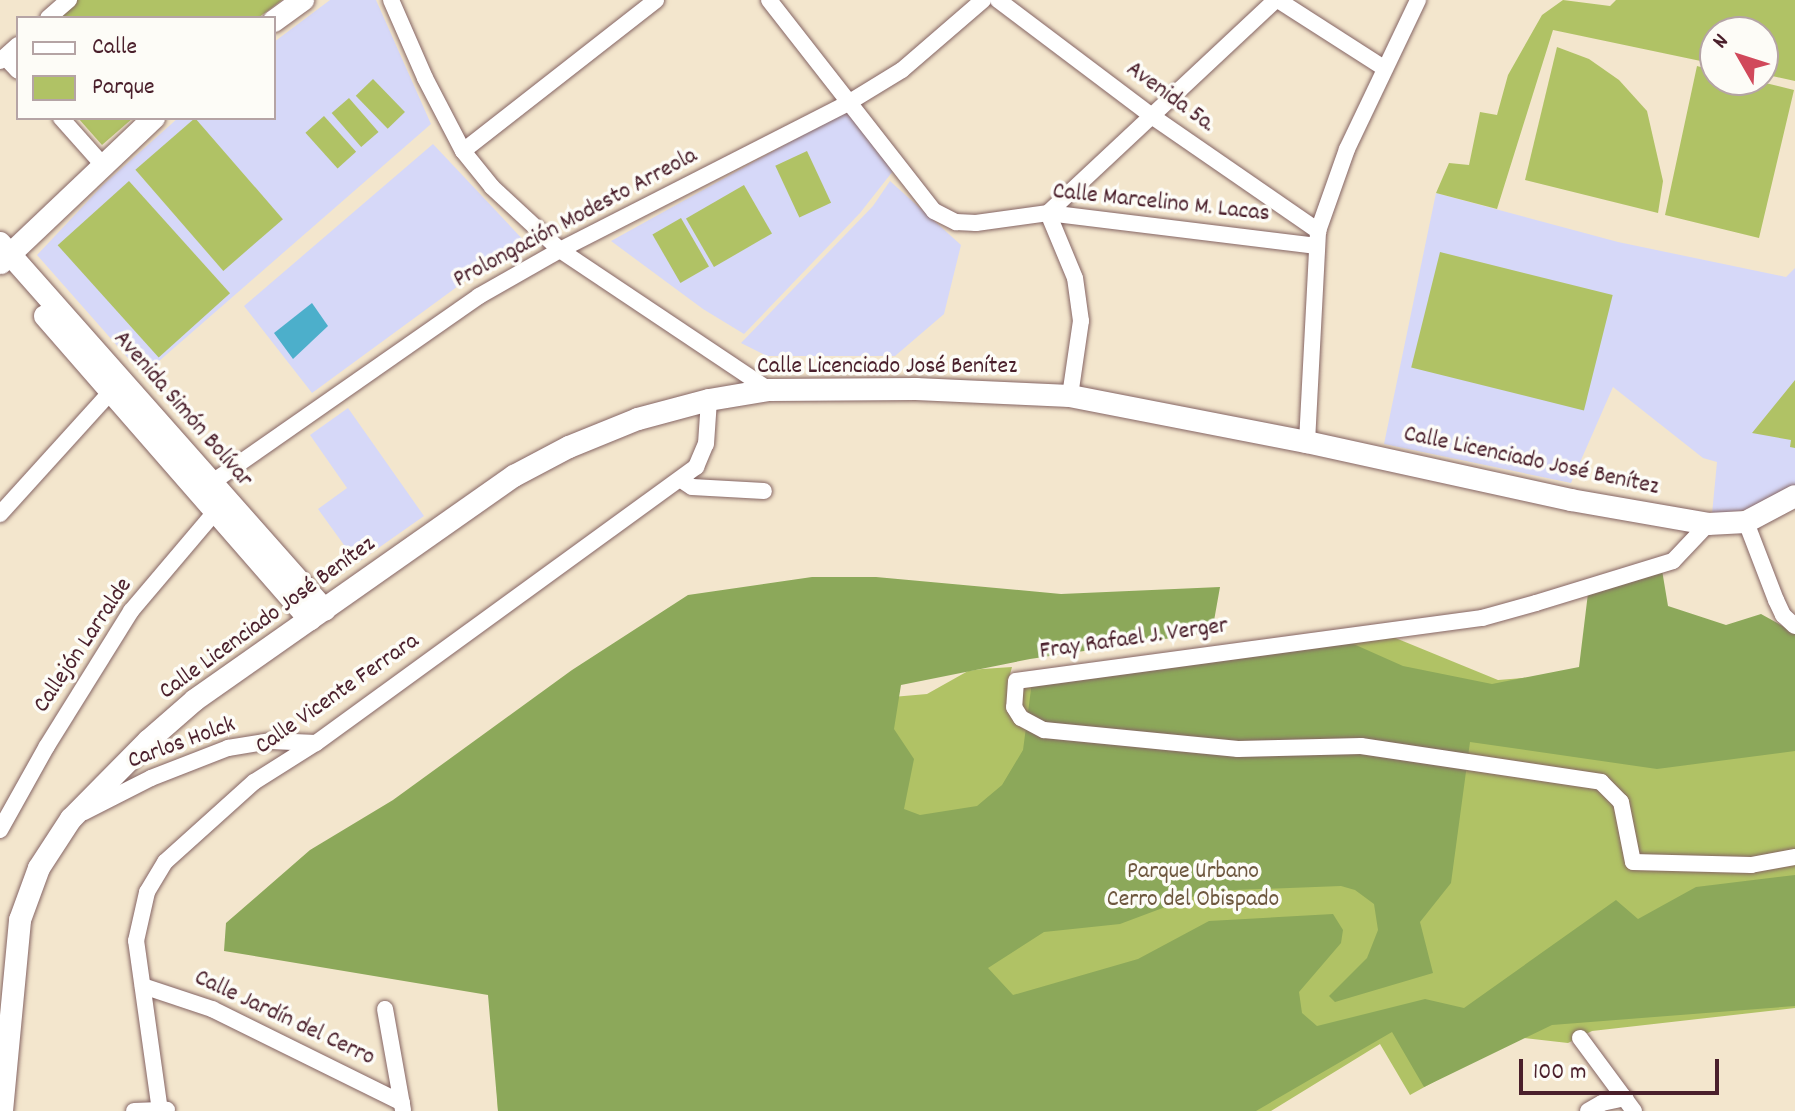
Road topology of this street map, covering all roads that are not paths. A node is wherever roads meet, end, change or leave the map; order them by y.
1 (69, 0) edge
2 (303, 0) edge
3 (391, 0) edge
4 (656, 0) edge
5 (769, 0) edge
6 (983, 0) edge
7 (998, 0) edge
8 (1277, 0) edge
9 (1418, 0) edge
10 (50, 16) edge
11 (276, 20) edge
12 (1384, 68) junction
13 (848, 103) junction
14 (1153, 117) junction
15 (63, 120) edge
16 (152, 120) edge
17 (463, 151) junction
18 (102, 164) junction
19 (1048, 213) junction
20 (1318, 238) junction
21 (560, 250) junction
22 (2, 258) edge
23 (116, 386) junction
24 (769, 390) junction
25 (1070, 396) junction
26 (709, 400) junction
27 (1307, 442) junction
28 (680, 479) junction
29 (764, 491) dead end
30 (1795, 496) edge
31 (211, 497) junction
32 (0, 514) edge
33 (1746, 522) junction
34 (1708, 524) junction
35 (317, 615) junction
36 (1795, 626) edge
37 (316, 743) junction
38 (71, 819) junction
39 (1, 824) edge
40 (1795, 857) edge
41 (143, 986) junction
42 (385, 1009) dead end
43 (1580, 1038) dead end
44 (1629, 1105) edge
45 (403, 1107) edge
46 (162, 1110) edge
47 (2, 1111) edge
48 (134, 1111) edge
49 (1588, 1111) edge

1 - 10 street
2 - 11 street
3 - 17 street
4 - 17 street
5 - 13 street, Calle Marcelino M. Lacas
6 - 13 street, Prolongación Modesto Arreola
7 - 14 street, Avenida 5a.
8 - 12 street
8 - 14 street
9 - 12 street
12 - 20 street
13 - 19 street, Calle Marcelino M. Lacas
13 - 21 street, Prolongación Modesto Arreola
14 - 19 street
14 - 20 street, Avenida 5a.
15 - 18 street
16 - 18 street
17 - 21 street
18 - 22 street
19 - 20 street, Calle Marcelino M. Lacas
19 - 25 street
20 - 27 street
21 - 24 street
21 - 31 street, Prolongación Modesto Arreola
22 - 23 street, Avenida Simón Bolívar
23 - 31 street, Avenida Simón Bolívar
23 - 32 street
24 - 25 street, Calle Licenciado José Benítez
24 - 26 street, Calle Licenciado José Benítez
25 - 27 street, Calle Licenciado José Benítez
26 - 28 street, Calle Vicente Ferrara
26 - 35 street, Calle Licenciado José Benítez
27 - 34 street, Calle Licenciado José Benítez
28 - 29 street
28 - 37 street, Calle Vicente Ferrara
30 - 33 street
31 - 35 street, Avenida Simón Bolívar
31 - 39 street, Callejón Larralde
33 - 34 street, Calle Licenciado José Benítez
33 - 36 street
34 - 40 street, Fray Rafael J. Verger
35 - 38 street, Calle Licenciado José Benítez
37 - 38 street, Carlos Holck
37 - 41 street, Calle Vicente Ferrara
38 - 47 street, Calle Licenciado José Benítez
41 - 45 street, Calle Jardín del Cerro
41 - 46 street, Calle Vicente Ferrara
42 - 45 street
43 - 44 street
44 - 49 street
46 - 48 street

